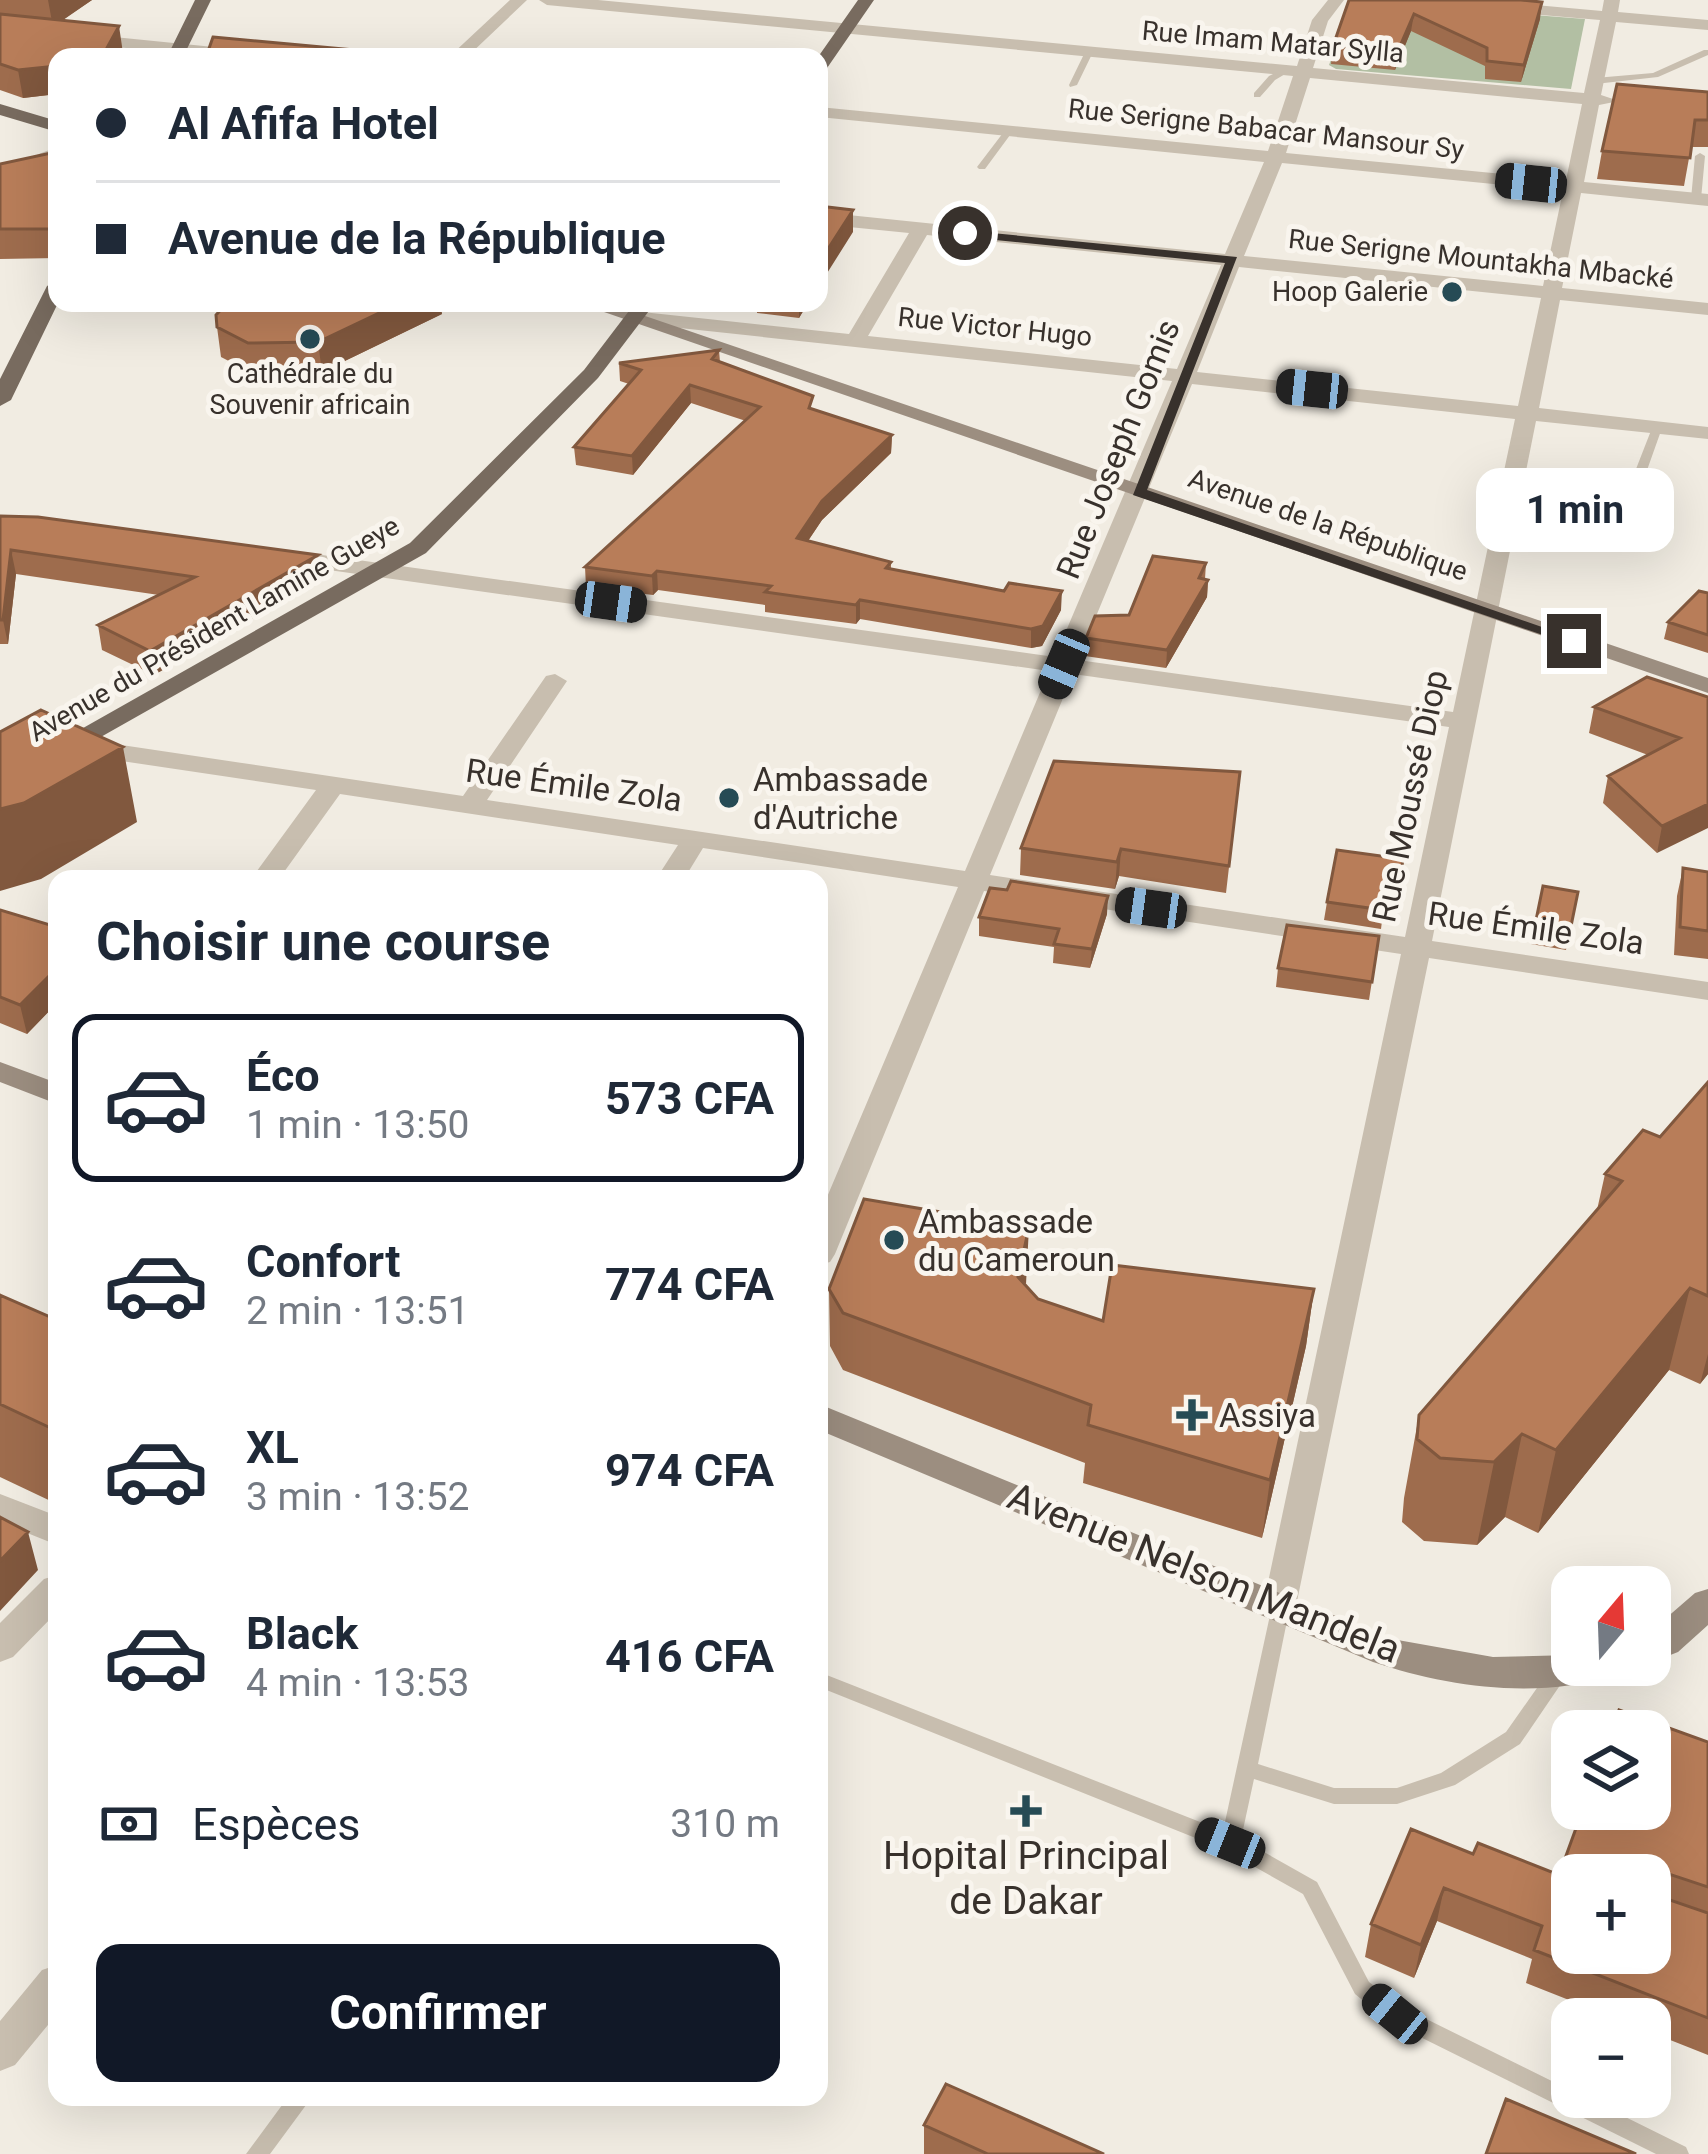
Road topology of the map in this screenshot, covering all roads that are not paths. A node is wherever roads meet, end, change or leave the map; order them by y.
1 (203, 0) edge
2 (518, 0) edge
3 (547, 0) edge
4 (866, 0) edge
5 (1336, 0) edge
6 (1427, 0) edge
7 (1549, 6) edge
8 (1610, 8) edge
9 (1708, 26) edge
10 (846, 28) junction
11 (67, 37) edge
12 (143, 48) edge
13 (179, 48) edge
14 (467, 48) edge
15 (1089, 52) junction
16 (1707, 52) edge
17 (828, 54) edge
18 (1295, 71) junction
19 (1073, 86) dead end
20 (1593, 90) junction
21 (1256, 95) dead end
22 (1638, 104) edge
23 (0, 109) edge
24 (828, 113) edge
25 (28, 118) junction
26 (48, 124) edge
27 (1009, 131) junction
28 (48, 135) edge
29 (1700, 156) edge
30 (48, 157) edge
31 (1275, 158) junction
32 (982, 167) dead end
33 (48, 173) edge
34 (1573, 187) junction
35 (1702, 200) edge
36 (828, 219) edge
37 (921, 228) junction
38 (1232, 260) junction
39 (1551, 293) junction
40 (48, 304) edge
41 (1708, 309) edge
42 (638, 312) edge
43 (644, 312) edge
44 (654, 312) edge
45 (856, 339) junction
46 (1184, 375) junction
47 (0, 400) edge
48 (1526, 413) junction
49 (1657, 428) junction
50 (1708, 434) edge
51 (1635, 487) dead end
52 (1138, 492) junction
53 (249, 552) edge
54 (384, 571) junction
55 (1485, 611) junction
56 (1064, 664) junction
57 (555, 681) dead end
58 (1708, 686) edge
59 (1463, 721) junction
60 (23, 739) edge
61 (69, 746) junction
62 (333, 785) junction
63 (0, 786) edge
64 (470, 806) junction
65 (695, 839) junction
66 (272, 870) edge
67 (676, 870) edge
68 (974, 881) junction
69 (1416, 947) junction
70 (1708, 991) edge
71 (0, 1071) edge
72 (48, 1090) edge
73 (828, 1232) edge
74 (828, 1420) edge
75 (0, 1507) edge
76 (48, 1527) edge
77 (48, 1598) edge
78 (1708, 1603) edge
79 (1281, 1606) junction
80 (1671, 1633) edge
81 (0, 1647) edge
82 (1551, 1673) edge
83 (828, 1682) edge
84 (1551, 1683) edge
85 (1247, 1769) junction
86 (1230, 1843) junction
87 (48, 1993) edge
88 (4, 2040) edge
89 (294, 2106) edge
90 (257, 2154) edge
91 (1678, 2154) edge

1 - 13 main road
2 - 14 street
3 - 10 street, Rue Imam Matar Sylla
4 - 10 main road
5 - 18 street, Rue Joseph Gomis
6 - 7 street
7 - 8 street
8 - 9 street
8 - 20 street, Rue Moussé Diop
10 - 15 street, Rue Imam Matar Sylla
10 - 17 main road
11 - 12 street
15 - 18 street, Rue Imam Matar Sylla
15 - 19 lane
16 - 20 lane
18 - 20 street, Rue Imam Matar Sylla
18 - 21 lane
18 - 31 street, Rue Joseph Gomis
20 - 22 street, Rue Imam Matar Sylla
20 - 34 street, Rue Moussé Diop
23 - 25 main road
24 - 27 street, Rue Serigne Babacar Mansour Sy
25 - 26 main road
25 - 28 main road
27 - 31 street, Rue Serigne Babacar Mansour Sy
27 - 32 lane
29 - 35 lane
30 - 33 street
31 - 34 street, Rue Serigne Babacar Mansour Sy
31 - 38 street, Rue Joseph Gomis
34 - 35 street, Rue Serigne Babacar Mansour Sy
34 - 39 street, Rue Moussé Diop
36 - 37 street, Rue Serigne Mountakha Mbacké
37 - 38 street, Rue Serigne Mountakha Mbacké
37 - 45 street
38 - 39 street, Rue Serigne Mountakha Mbacké
38 - 46 street, Rue Joseph Gomis
39 - 41 street, Rue Serigne Mountakha Mbacké
39 - 48 street, Rue Moussé Diop
40 - 47 main road
42 - 54 main road, Avenue du Président Lamine Gueye
43 - 52 street, Avenue de la République
44 - 45 street, Rue Victor Hugo
45 - 46 street, Rue Victor Hugo
46 - 48 street, Rue Victor Hugo
46 - 52 street, Rue Joseph Gomis
48 - 49 street, Rue Victor Hugo
48 - 55 street, Rue Moussé Diop
49 - 50 street, Rue Victor Hugo
49 - 51 lane
52 - 55 street, Avenue de la République
52 - 56 street, Rue Joseph Gomis
53 - 54 street
54 - 56 street
54 - 61 main road, Avenue du Président Lamine Gueye
55 - 58 street, Avenue de la République
55 - 59 street, Rue Moussé Diop
56 - 59 street
56 - 68 street, Rue Joseph Gomis
57 - 64 street
59 - 69 street, Rue Moussé Diop
60 - 61 street, Rue Émile Zola
61 - 62 street, Rue Émile Zola
61 - 63 main road, Avenue du Président Lamine Gueye
62 - 64 street, Rue Émile Zola
62 - 66 street
64 - 65 street, Rue Émile Zola
65 - 67 street
65 - 68 street, Rue Émile Zola
68 - 69 street, Rue Émile Zola
68 - 73 street, Rue Joseph Gomis
69 - 70 street, Rue Émile Zola
69 - 79 street, Rue Moussé Diop
71 - 72 street
74 - 79 street, Avenue Nelson Mandela
75 - 76 street
77 - 81 street
78 - 80 street
79 - 82 street, Avenue Nelson Mandela
79 - 85 lane
83 - 86 lane
84 - 85 lane
85 - 86 lane
86 - 91 lane
87 - 88 street
89 - 90 lane

